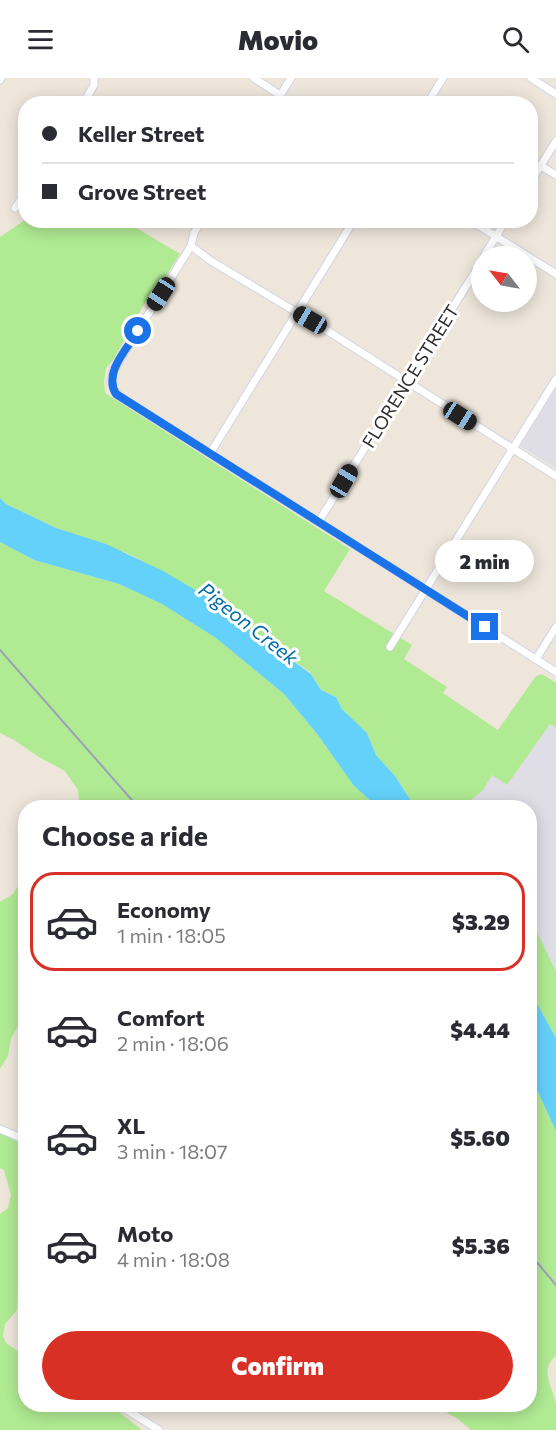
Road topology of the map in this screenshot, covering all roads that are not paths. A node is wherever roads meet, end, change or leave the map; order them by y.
1 (94, 78) edge
2 (254, 78) edge
3 (291, 78) edge
4 (443, 78) edge
5 (531, 78) edge
6 (556, 94) edge
7 (88, 96) edge
8 (275, 96) edge
9 (280, 96) edge
10 (432, 96) edge
11 (556, 141) edge
12 (541, 166) junction
13 (538, 171) edge
14 (556, 175) edge
15 (18, 204) edge
16 (15, 208) dead end
17 (197, 228) edge
18 (349, 228) edge
19 (482, 228) edge
20 (501, 228) edge
21 (496, 237) junction
22 (191, 246) junction
23 (490, 246) edge
24 (556, 274) edge
25 (471, 278) edge
26 (297, 312) junction
27 (556, 379) edge
28 (406, 380) junction
29 (513, 448) junction
30 (211, 452) junction
31 (556, 476) edge
32 (319, 521) junction
33 (427, 589) junction
34 (556, 627) edge
35 (390, 647) dead end
36 (536, 659) junction
37 (556, 672) edge
38 (0, 1129) edge
39 (18, 1137) edge
40 (130, 1412) edge
41 (159, 1430) edge

1 - 7 street
2 - 8 street
3 - 9 street
4 - 10 street
5 - 6 street
11 - 12 street
12 - 13 street
12 - 14 street
15 - 16 street
17 - 22 street
18 - 26 street
19 - 21 street
20 - 21 street
21 - 23 street
21 - 24 street
22 - 26 street
22 - 30 street
25 - 28 street, FLORENCE STREET
26 - 28 street
26 - 30 street
27 - 29 street
28 - 29 street
28 - 32 street, FLORENCE STREET
29 - 31 street
29 - 33 street
30 - 32 street
32 - 33 street
33 - 35 street
33 - 36 street
34 - 36 street
36 - 37 street
38 - 39 street
40 - 41 street

